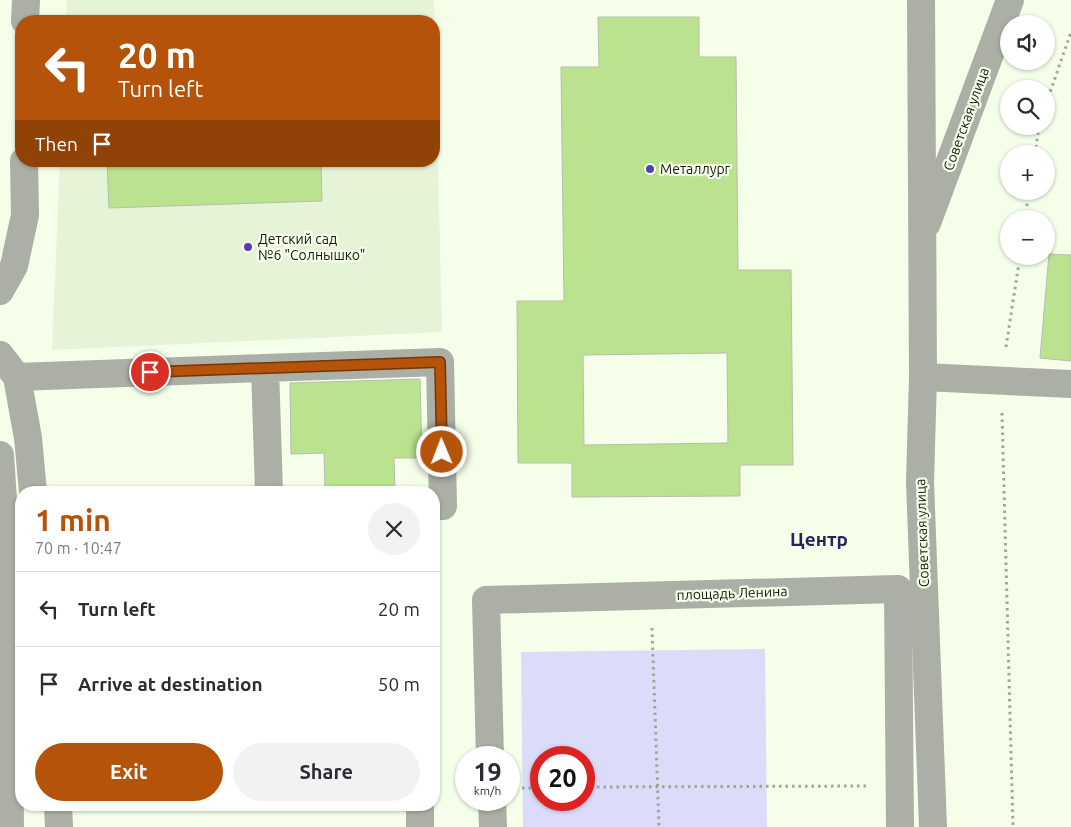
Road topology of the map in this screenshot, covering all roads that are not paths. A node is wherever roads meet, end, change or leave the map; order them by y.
1 (26, 0) edge
2 (921, 0) edge
3 (1010, 0) edge
4 (25, 15) edge
5 (24, 167) edge
6 (922, 238) junction
7 (0, 291) edge
8 (0, 354) edge
9 (265, 368) junction
10 (17, 377) junction
11 (923, 377) junction
12 (1071, 384) edge
13 (0, 455) edge
14 (32, 486) edge
15 (269, 486) edge
16 (440, 506) edge
17 (490, 746) edge
18 (58, 811) edge
19 (420, 811) edge
20 (492, 811) edge
21 (10, 827) edge
22 (59, 827) edge
23 (420, 827) edge
24 (492, 827) edge
25 (900, 827) edge
26 (933, 827) edge

1 - 4 street
2 - 6 street, Советская улица
3 - 6 street, Советская улица
5 - 7 street
6 - 11 street, Советская улица
8 - 10 street
9 - 10 street
9 - 15 street
9 - 16 street
10 - 14 street
11 - 12 street
11 - 26 street, Советская улица
13 - 21 street
17 - 25 street, площадь Ленина
18 - 22 street
19 - 23 street
20 - 24 street

